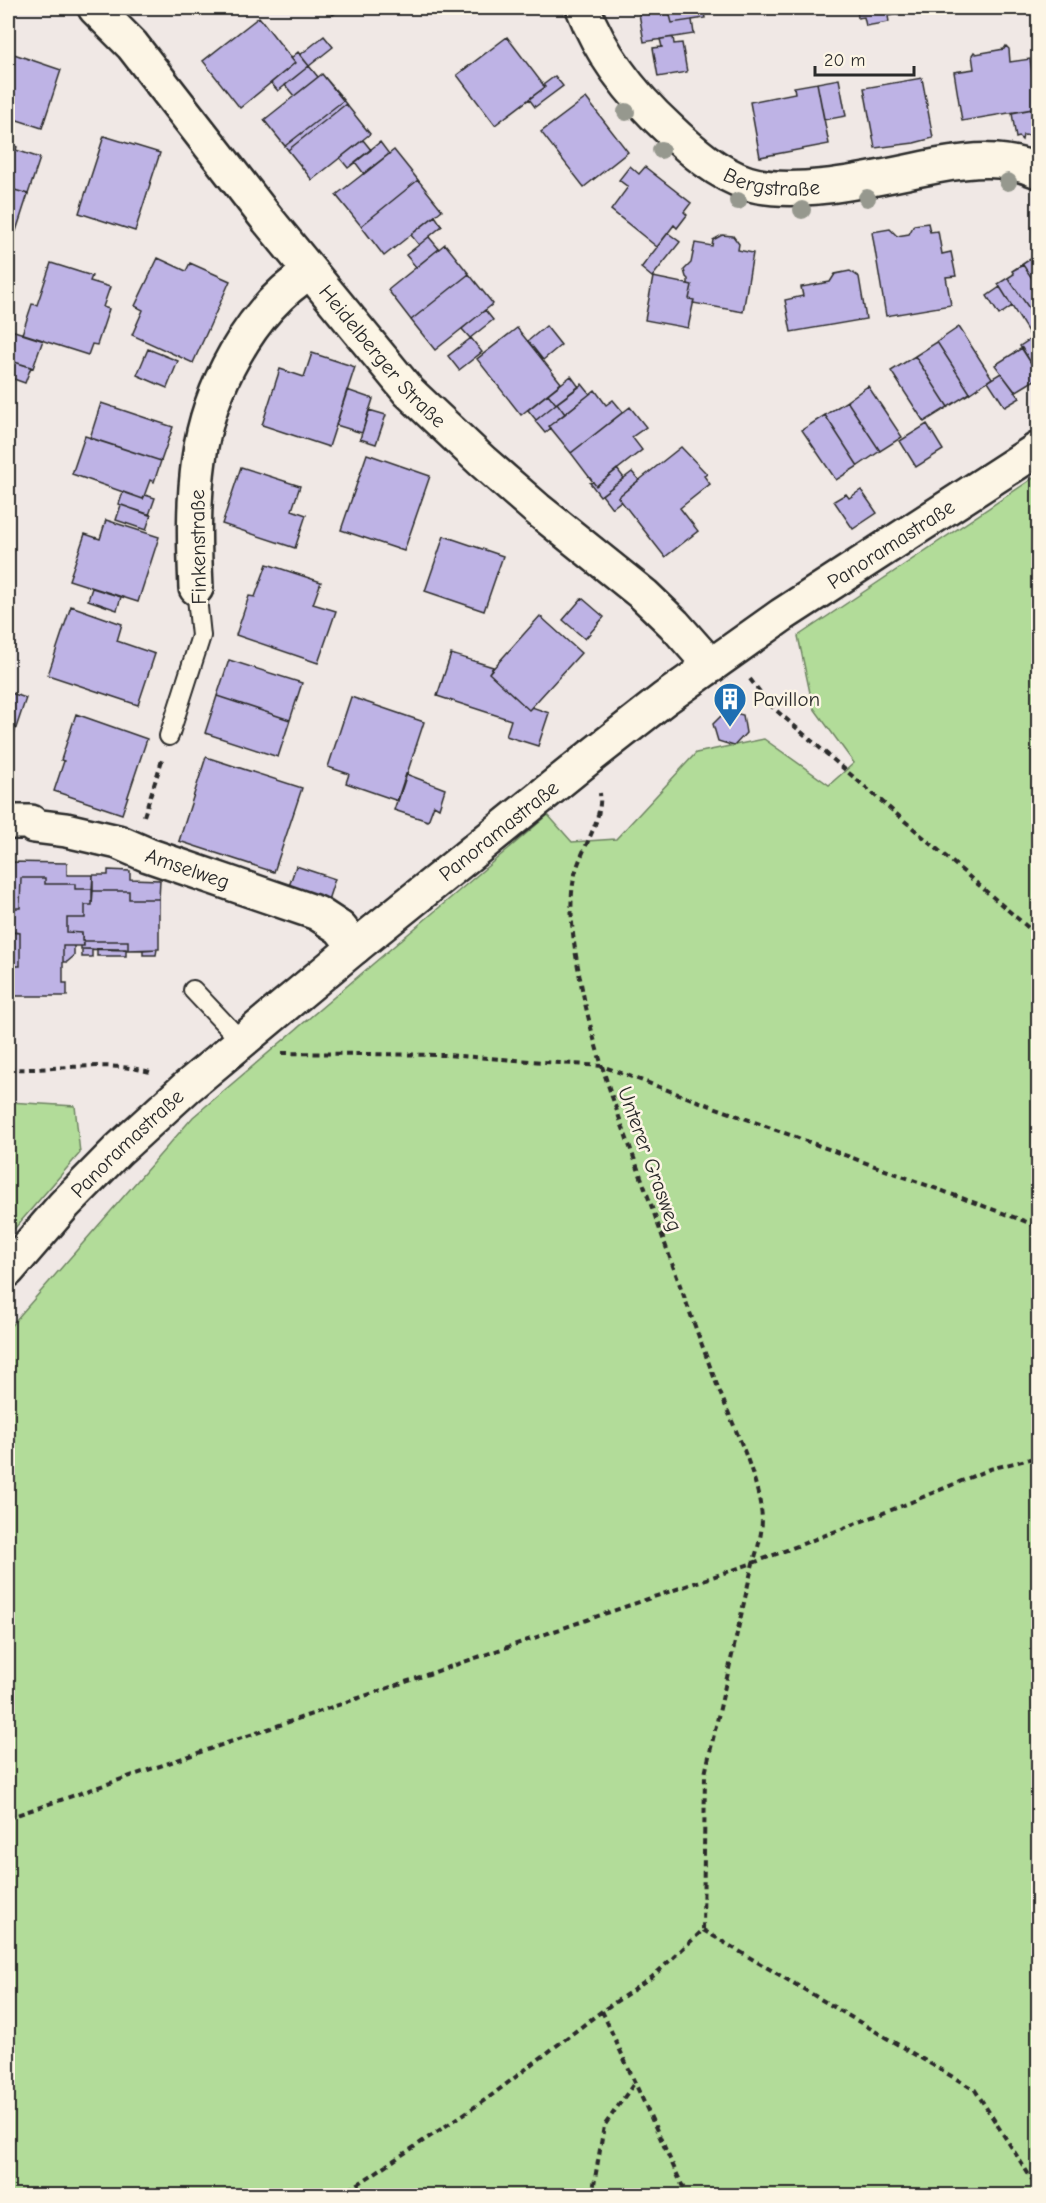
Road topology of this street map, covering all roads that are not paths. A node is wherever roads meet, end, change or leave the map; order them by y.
1 (95, 8) edge
2 (583, 8) edge
3 (1038, 171) edge
4 (310, 272) junction
5 (1038, 449) edge
6 (196, 588) joint
7 (722, 658) junction
8 (169, 736) road end
9 (8, 822) edge
10 (355, 947) junction
11 (193, 990) dead end
12 (236, 1047) junction
13 (8, 1270) edge

1 - 4 street, Heidelberger Straße
2 - 3 street, Bergstraße
4 - 6 street, Finkenstraße
4 - 7 street, Heidelberger Straße
5 - 7 street, Panoramastraße
6 - 8 lane, Finkenstraße
7 - 10 street, Panoramastraße
9 - 10 street, Amselweg
10 - 12 street, Panoramastraße
11 - 12 lane
12 - 13 street, Panoramastraße

